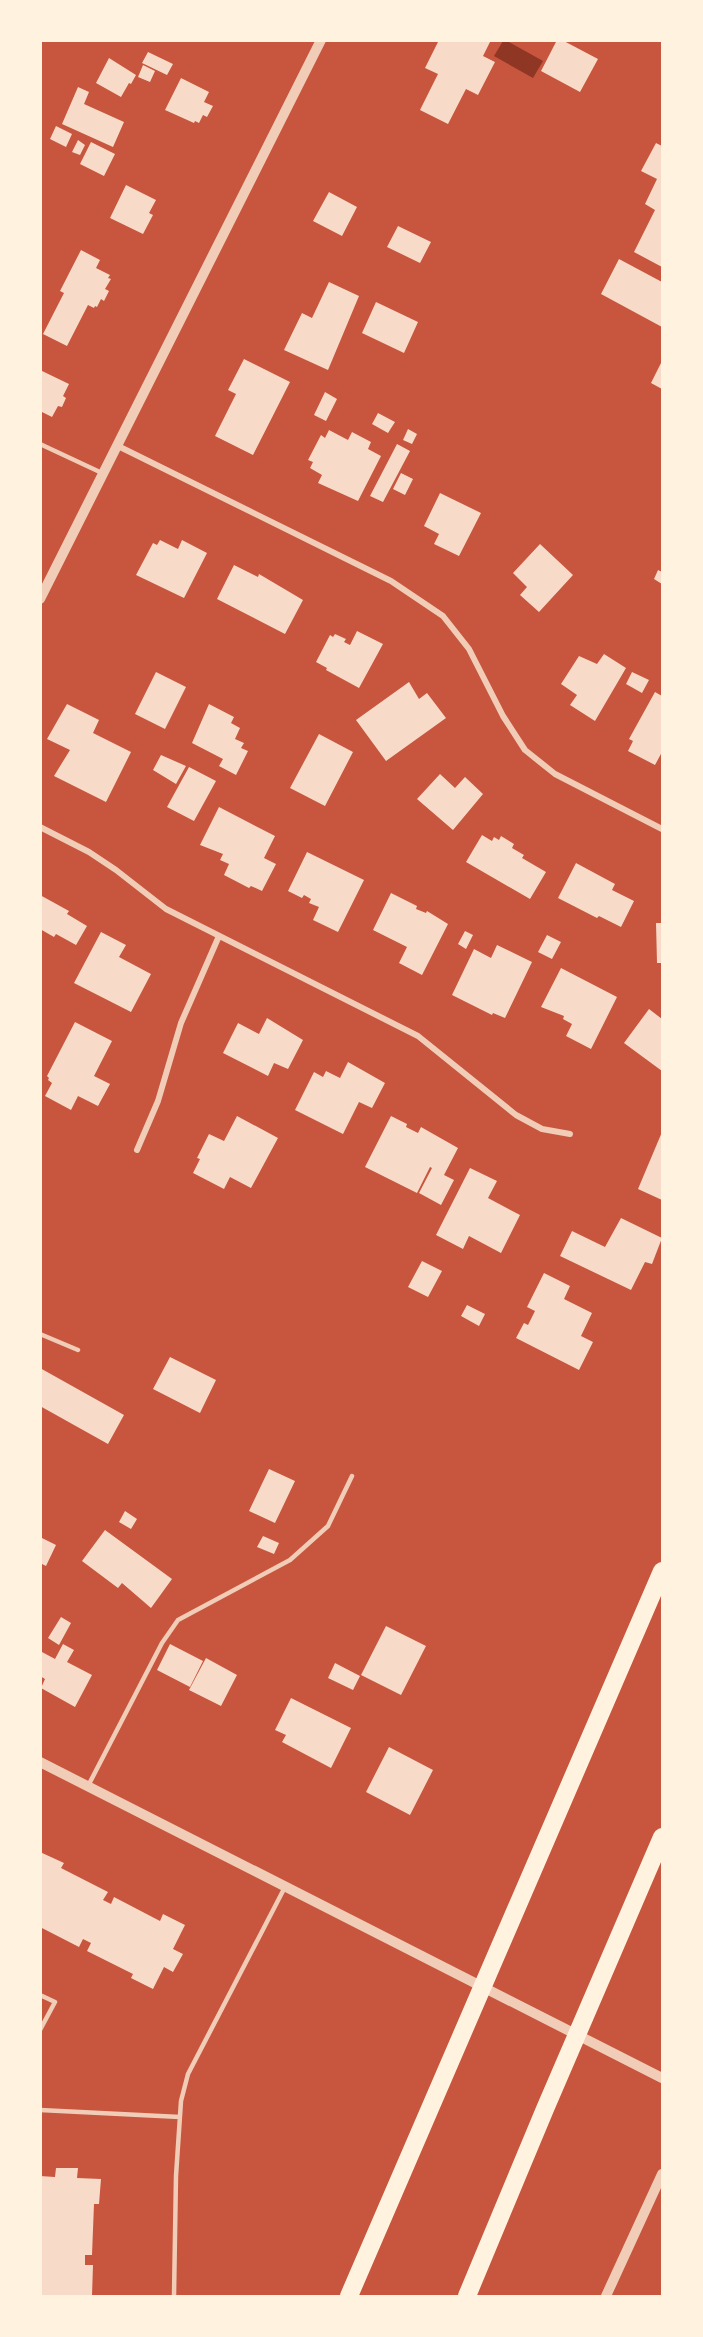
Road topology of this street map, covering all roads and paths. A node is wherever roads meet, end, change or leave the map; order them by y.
1 (321, 40) edge
2 (40, 444) edge
3 (118, 446) junction
4 (104, 474) junction
5 (40, 599) edge
6 (40, 827) edge
7 (663, 829) edge
8 (219, 936) junction
9 (570, 1134) dead end
10 (137, 1150) dead end
11 (40, 1334) edge
12 (78, 1350) dead end
13 (352, 1476) dead end
14 (663, 1571) edge
15 (40, 1762) edge
16 (88, 1786) junction
17 (663, 1838) edge
18 (285, 1887) junction
19 (40, 1995) edge
20 (40, 2030) edge
21 (663, 2078) edge
22 (40, 2110) edge
23 (180, 2117) junction
24 (663, 2174) edge
25 (174, 2296) edge
26 (349, 2296) edge
27 (467, 2296) edge
28 (606, 2296) edge

1 - 3 street
2 - 4 lane
3 - 4 street
3 - 7 street
4 - 5 street
6 - 8 street
8 - 9 street
8 - 10 street
11 - 12 lane
13 - 16 lane
14 - 26 highway
15 - 16 street
16 - 18 street
17 - 27 highway
18 - 21 street
18 - 23 lane
19 - 20 lane
22 - 23 lane
23 - 25 lane
24 - 28 street

